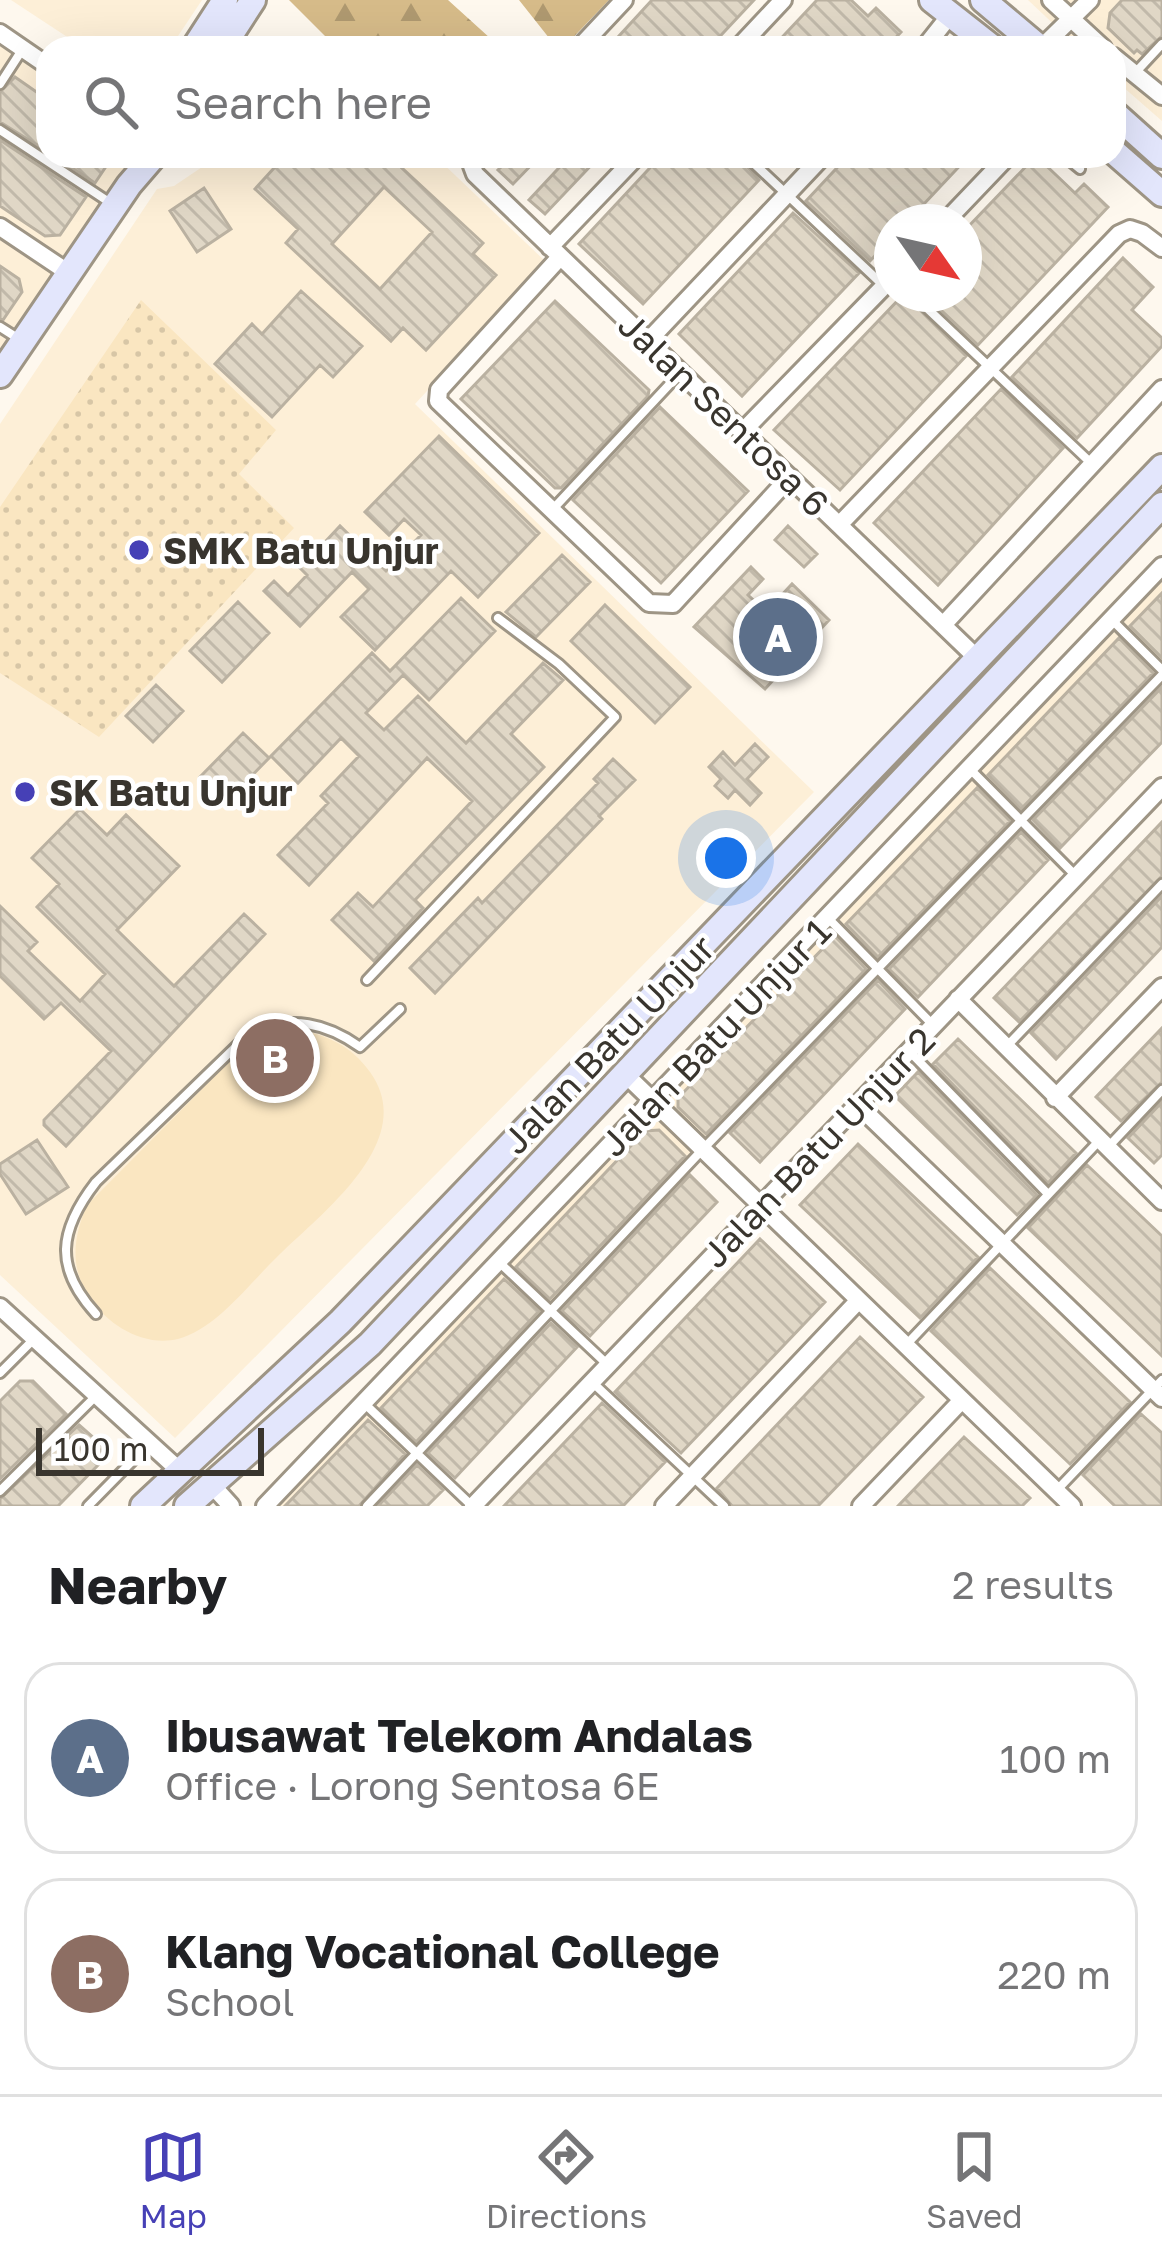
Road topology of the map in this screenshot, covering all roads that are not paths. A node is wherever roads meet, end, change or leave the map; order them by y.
1 (225, 0) edge
2 (253, 0) edge
3 (623, 0) edge
4 (783, 0) edge
5 (983, 0) edge
6 (1051, 0) edge
7 (1090, 0) edge
8 (941, 7) edge
9 (1070, 20) junction
10 (0, 33) edge
11 (202, 36) edge
12 (230, 36) edge
13 (590, 36) edge
14 (749, 36) edge
15 (931, 36) edge
16 (978, 36) edge
17 (1026, 36) edge
18 (1053, 36) edge
19 (1089, 36) edge
20 (1162, 44) edge
21 (23, 49) junction
22 (36, 58) edge
23 (1126, 67) edge
24 (1134, 74) junction
25 (0, 84) edge
26 (1162, 96) edge
27 (1126, 124) edge
28 (0, 130) edge
29 (36, 149) edge
30 (1162, 156) edge
31 (1126, 162) edge
32 (71, 168) edge
33 (132, 168) edge
34 (144, 168) edge
35 (475, 168) edge
36 (627, 168) edge
37 (759, 168) edge
38 (813, 168) edge
39 (997, 168) edge
40 (1162, 194) edge
41 (122, 195) junction
42 (788, 195) junction
43 (962, 204) edge
44 (0, 227) edge
45 (1162, 248) edge
46 (555, 252) junction
47 (874, 270) edge
48 (69, 274) junction
49 (874, 296) edge
50 (931, 312) edge
51 (0, 327) edge
52 (648, 341) junction
53 (22, 342) junction
54 (991, 370) junction
55 (681, 372) junction
56 (0, 375) edge
57 (1162, 388) edge
58 (742, 432) junction
59 (1092, 464) junction
60 (1162, 466) edge
61 (790, 477) junction
62 (1162, 506) edge
63 (554, 509) junction
64 (839, 525) junction
65 (1162, 566) edge
66 (498, 618) dead end
67 (1111, 620) junction
68 (943, 625) junction
69 (978, 659) junction
70 (1162, 672) edge
71 (970, 769) junction
72 (1162, 787) edge
73 (1145, 804) junction
74 (1162, 820) edge
75 (1022, 821) junction
76 (1076, 876) junction
77 (1162, 884) edge
78 (828, 917) junction
79 (877, 969) junction
80 (367, 980) dead end
81 (1162, 987) edge
82 (958, 999) junction
83 (400, 1009) dead end
84 (934, 1026) junction
85 (1006, 1048) junction
86 (910, 1052) junction
87 (623, 1072) junction
88 (580, 1073) junction
89 (1162, 1090) edge
90 (1055, 1098) junction
91 (654, 1101) junction
92 (858, 1105) junction
93 (1103, 1144) junction
94 (703, 1149) junction
95 (1048, 1194) junction
96 (1160, 1196) edge
97 (763, 1207) junction
98 (1002, 1244) junction
99 (500, 1263) junction
100 (859, 1300) junction
101 (0, 1307) edge
102 (550, 1312) junction
103 (96, 1314) dead end
104 (37, 1336) junction
105 (906, 1345) junction
106 (609, 1366) junction
107 (0, 1373) edge
108 (591, 1381) junction
109 (1159, 1389) edge
110 (98, 1394) junction
111 (962, 1400) junction
112 (365, 1404) junction
113 (150, 1442) junction
114 (417, 1453) junction
115 (180, 1471) junction
116 (692, 1476) junction
117 (211, 1484) junction
118 (0, 1491) edge
119 (1064, 1501) edge
120 (88, 1506) edge
121 (142, 1506) edge
122 (187, 1506) edge
123 (231, 1506) edge
124 (266, 1506) edge
125 (367, 1506) edge
126 (473, 1506) edge
127 (664, 1506) edge
128 (724, 1506) edge
129 (861, 1506) edge

1 - 11 main road
2 - 12 main road
3 - 13 street
4 - 14 street
5 - 17 main road
6 - 9 street
7 - 9 street
8 - 15 street
8 - 16 main road
9 - 18 street
9 - 19 street
10 - 21 street
20 - 24 lane
21 - 22 street
21 - 25 lane
23 - 24 street
24 - 26 street
27 - 30 main road
28 - 29 lane
31 - 40 main road
32 - 41 lane
33 - 41 main road
34 - 41 main road
35 - 46 street, Jalan Sentosa 6
36 - 46 street
37 - 42 lane
38 - 42 street
39 - 43 street
41 - 48 main road
42 - 47 lane
42 - 52 street
44 - 48 street
45 - 54 street
46 - 52 street, Jalan Sentosa 6
46 - 63 street
48 - 53 main road
49 - 58 street
50 - 54 lane
51 - 53 lane
52 - 55 street, Jalan Sentosa 6
53 - 56 main road
54 - 59 lane
54 - 64 street
55 - 58 street, Jalan Sentosa 6
55 - 63 lane
57 - 59 street
58 - 61 street, Jalan Sentosa 6
59 - 68 street
60 - 69 main road, Jalan Batu Unjur
61 - 63 street
61 - 64 street, Jalan Sentosa 6
62 - 87 main road, Jalan Batu Unjur
64 - 68 street, Jalan Sentosa 6
65 - 67 street, Jalan Batu Unjur 1
66 - 80 lane
67 - 70 lane
67 - 71 street, Jalan Batu Unjur 1
68 - 69 street, Jalan Sentosa 6
69 - 88 main road, Jalan Batu Unjur
70 - 75 lane
71 - 75 lane
71 - 78 street, Jalan Batu Unjur 1
72 - 73 street, Jalan Batu Unjur 2
73 - 74 street
73 - 76 street, Jalan Batu Unjur 2
75 - 76 lane
75 - 79 lane
76 - 82 street, Jalan Batu Unjur 2
77 - 85 lane
78 - 79 lane
78 - 91 street, Jalan Batu Unjur 1
79 - 84 lane
79 - 94 lane
81 - 90 street
82 - 84 street, Jalan Batu Unjur 2
82 - 85 street
83 - 103 lane
84 - 86 street, Jalan Batu Unjur 2
85 - 90 street
86 - 92 street, Jalan Batu Unjur 2
86 - 95 lane
87 - 88 main road
87 - 91 street
87 - 117 main road, Jalan Batu Unjur
88 - 115 main road, Jalan Batu Unjur
89 - 93 lane
90 - 93 street
91 - 94 street
91 - 99 street, Jalan Batu Unjur 1
92 - 97 street, Jalan Batu Unjur 2
92 - 98 street
93 - 95 lane
93 - 96 street
94 - 97 street
94 - 102 lane
95 - 98 lane
97 - 100 street
97 - 106 street, Jalan Batu Unjur 2
98 - 105 lane
98 - 109 street
99 - 102 lane
99 - 112 street, Jalan Batu Unjur 1
100 - 105 street
100 - 116 street
101 - 104 street
102 - 106 lane
102 - 114 lane
104 - 107 lane
104 - 110 street
105 - 111 street
106 - 108 street, Jalan Batu Unjur 2
108 - 116 lane
108 - 126 street, Jalan Batu Unjur 2
109 - 119 lane
110 - 113 street
110 - 118 lane
111 - 119 street
111 - 129 street
112 - 114 lane
112 - 124 street, Jalan Batu Unjur 1
113 - 115 street
113 - 120 lane
114 - 125 lane
114 - 126 lane
115 - 121 main road, Jalan Batu Unjur
116 - 127 street
116 - 128 lane
117 - 122 main road, Jalan Batu Unjur
117 - 123 street

